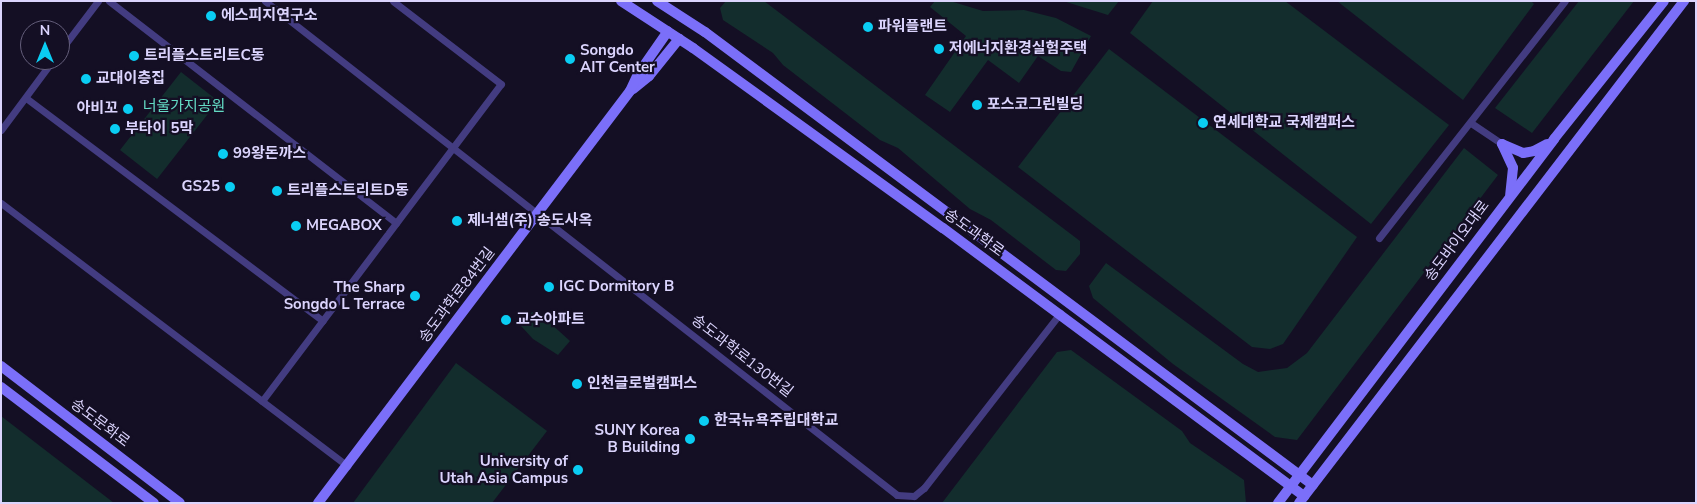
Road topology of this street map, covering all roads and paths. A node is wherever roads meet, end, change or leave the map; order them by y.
1 (98, 1) edge
2 (109, 1) edge
3 (265, 1) edge
4 (393, 1) edge
5 (620, 1) edge
6 (657, 1) edge
7 (1565, 1) edge
8 (1664, 1) edge
9 (1684, 1) edge
10 (668, 31) junction
11 (70, 38) edge
12 (680, 39) junction
13 (47, 70) edge
14 (630, 91) junction
15 (26, 98) junction
16 (1471, 123) junction
17 (1, 130) edge
18 (1554, 139) junction
19 (1502, 144) junction
20 (454, 146) junction
21 (1510, 196) junction
22 (1, 203) edge
23 (537, 214) junction
24 (396, 223) junction
25 (1379, 238) dead end
26 (1060, 313) junction
27 (323, 321) junction
28 (1, 366) edge
29 (1, 387) edge
30 (262, 401) junction
31 (347, 466) junction
32 (1300, 475) junction
33 (1313, 485) junction
34 (1290, 486) junction
35 (1302, 500) edge
36 (154, 503) edge
37 (180, 503) edge
38 (318, 503) edge
39 (1278, 503) edge

1 - 11 street
2 - 24 street
3 - 20 street, 송도과학로130번길
4 - 20 street
5 - 10 main road, 송도과학로
6 - 32 main road, 송도과학로
7 - 16 street
8 - 18 main road, 송도바이오대로
9 - 33 main road
10 - 12 main road, 송도과학로
10 - 14 main road, 송도과학로84번길
12 - 14 main road
12 - 26 main road, 송도과학로
13 - 15 street
14 - 23 main road, 송도과학로84번길
15 - 17 street
15 - 27 street
16 - 19 street
16 - 25 street
18 - 19 main road
18 - 21 main road, 송도바이오대로
19 - 21 main road
20 - 23 street, 송도과학로130번길
20 - 24 street
21 - 32 main road, 송도바이오대로
22 - 30 street
23 - 26 street, 송도과학로130번길
23 - 31 main road, 송도과학로84번길
24 - 27 street
26 - 34 main road, 송도과학로
27 - 30 street
28 - 37 main road, 송도문화로
29 - 36 main road, 송도문화로
30 - 31 street
31 - 38 main road, 송도과학로84번길
32 - 33 main road, 송도과학로
32 - 34 main road, 송도바이오대로
33 - 35 main road
34 - 35 main road, 송도과학로
34 - 39 main road, 송도바이오대로

